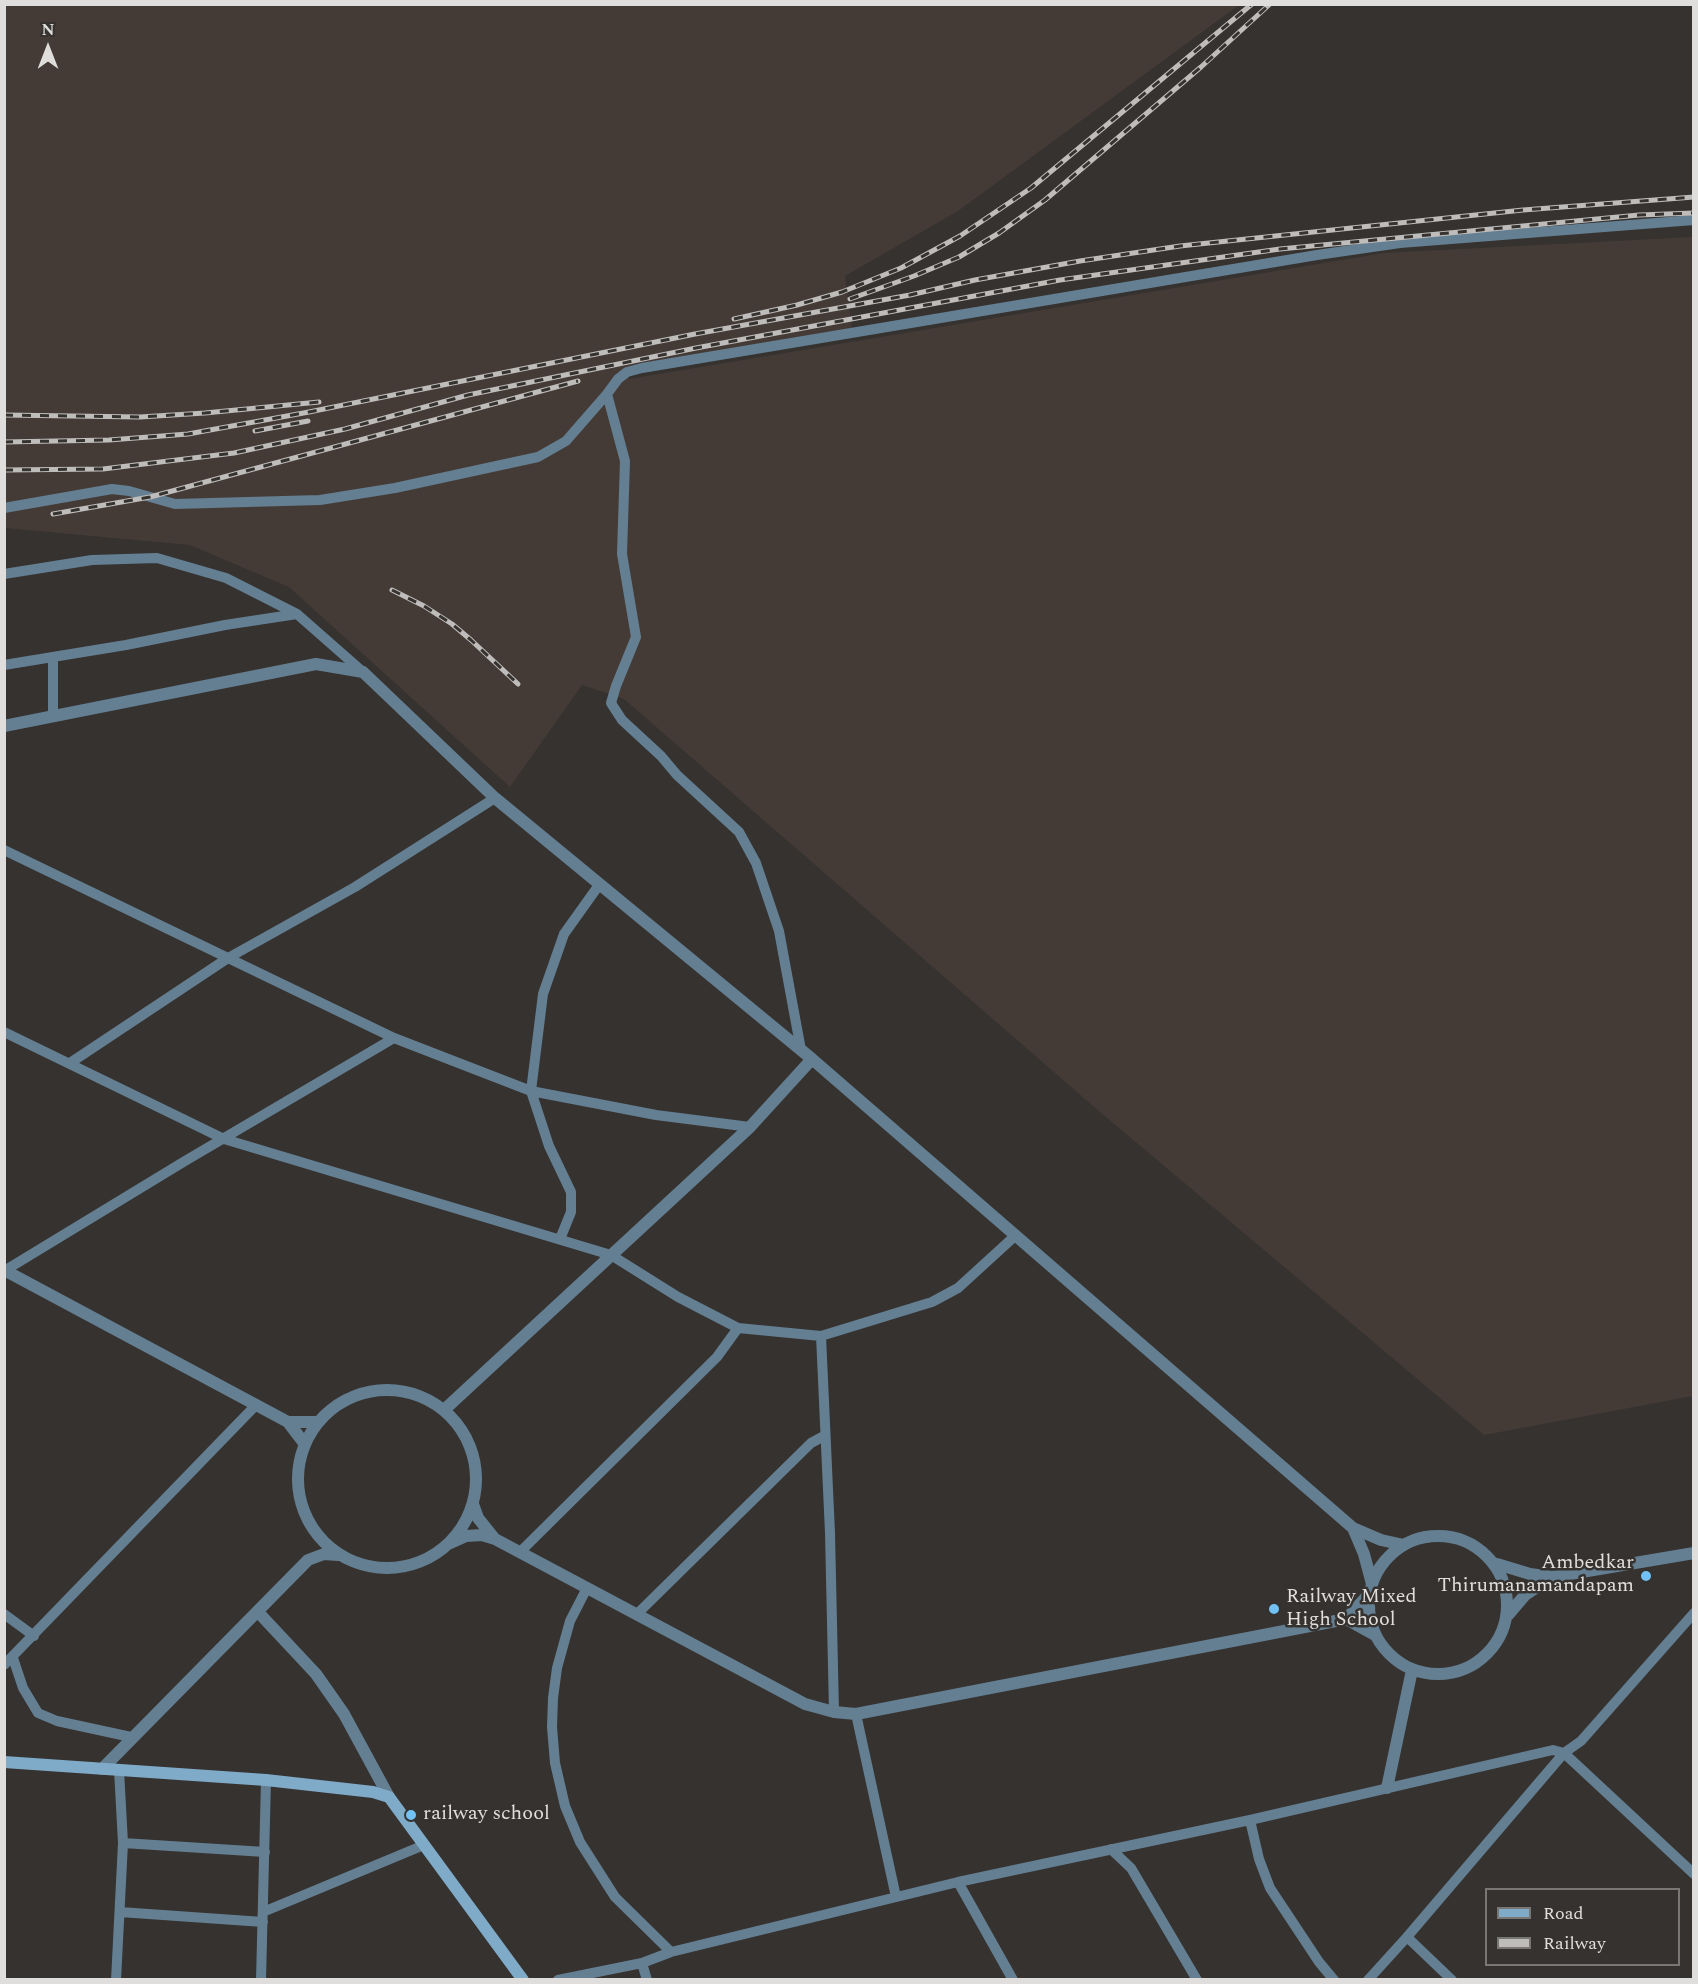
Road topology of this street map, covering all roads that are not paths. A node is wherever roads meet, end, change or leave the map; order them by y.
1 (1694, 220) edge
2 (608, 394) junction
3 (4, 508) edge
4 (4, 574) edge
5 (297, 614) junction
6 (53, 657) junction
7 (4, 665) edge
8 (363, 672) junction
9 (53, 716) junction
10 (4, 726) edge
11 (495, 798) junction
12 (4, 850) edge
13 (599, 885) junction
14 (228, 958) junction
15 (4, 1032) edge
16 (394, 1038) junction
17 (801, 1050) junction
18 (812, 1059) junction
19 (70, 1063) junction
20 (531, 1091) junction
21 (750, 1127) junction
22 (224, 1139) junction
23 (1016, 1235) junction
24 (560, 1239) junction
25 (612, 1255) junction
26 (5, 1271) edge
27 (738, 1328) junction
28 (821, 1336) junction
29 (256, 1405) junction
30 (444, 1410) junction
31 (288, 1422) junction
32 (317, 1422) junction
33 (824, 1436) junction
34 (304, 1443) junction
35 (473, 1504) junction
36 (1353, 1528) junction
37 (313, 1530) junction
38 (495, 1539) junction
39 (448, 1544) junction
40 (1404, 1545) junction
41 (520, 1552) junction
42 (1694, 1553) edge
43 (339, 1555) junction
44 (308, 1560) junction
45 (1497, 1564) junction
46 (1552, 1577) junction
47 (587, 1588) junction
48 (1371, 1589) junction
49 (258, 1612) junction
50 (1694, 1613) edge
51 (4, 1614) edge
52 (637, 1614) junction
53 (1507, 1616) junction
54 (1346, 1619) junction
55 (1375, 1635) junction
56 (34, 1636) junction
57 (9, 1661) edge
58 (1412, 1670) junction
59 (834, 1712) junction
60 (856, 1714) junction
61 (131, 1737) junction
62 (1564, 1753) junction
63 (4, 1762) edge
64 (102, 1769) junction
65 (119, 1770) junction
66 (266, 1780) junction
67 (1386, 1788) junction
68 (389, 1797) junction
69 (1250, 1820) junction
70 (123, 1843) junction
71 (424, 1845) junction
72 (1111, 1849) junction
73 (265, 1852) junction
74 (1694, 1874) edge
75 (958, 1882) junction
76 (896, 1897) junction
77 (120, 1912) junction
78 (263, 1917) junction
79 (1407, 1937) junction
80 (671, 1952) junction
81 (642, 1963) junction
82 (117, 1980) edge
83 (261, 1980) edge
84 (523, 1980) edge
85 (558, 1980) edge
86 (647, 1980) edge
87 (1013, 1980) edge
88 (1197, 1980) edge
89 (1334, 1980) edge
90 (1368, 1980) edge
91 (1452, 1980) edge

1 - 2 street
2 - 3 street
2 - 17 street
4 - 5 street
5 - 6 street
5 - 8 street
6 - 7 street
6 - 9 street
8 - 9 street
8 - 11 street
9 - 10 street
11 - 13 street
11 - 14 street
12 - 14 street
13 - 17 street
13 - 20 street
14 - 16 street
14 - 19 street
15 - 19 street
16 - 20 street
16 - 22 street
17 - 18 street
18 - 21 street
18 - 23 street
19 - 22 street
20 - 21 street
20 - 24 street
21 - 25 street
22 - 24 street
22 - 26 street
23 - 28 street
23 - 36 street
24 - 25 street
25 - 27 street
25 - 30 street
26 - 29 street
27 - 28 street
27 - 41 street
28 - 33 street
29 - 31 street
29 - 56 street
30 - 32 street
30 - 35 street
31 - 32 street
31 - 34 street
32 - 34 street
33 - 52 street
33 - 59 street
34 - 37 street
35 - 38 street
35 - 39 street
36 - 40 street
36 - 48 street
37 - 43 street
37 - 44 street
38 - 39 street
38 - 41 street
39 - 43 street
40 - 45 street
40 - 48 street
41 - 47 street
42 - 46 street
43 - 44 street
44 - 49 street
45 - 46 street
45 - 53 street
46 - 53 street
47 - 52 street
47 - 80 street
48 - 54 street
48 - 55 street
49 - 61 street
49 - 68 street
50 - 62 street
51 - 56 street
52 - 59 street
53 - 58 street
54 - 55 street
54 - 60 street
55 - 58 street
56 - 57 street
57 - 61 street
58 - 67 street
59 - 60 street
60 - 76 street
61 - 64 street
62 - 67 street
62 - 74 street
62 - 79 street
63 - 64 main road
64 - 65 main road
65 - 66 main road
65 - 70 street
66 - 68 main road
66 - 73 street
67 - 69 street
68 - 71 main road
69 - 72 street
69 - 89 street
70 - 73 street
70 - 77 street
71 - 78 street
71 - 84 main road
72 - 75 street
72 - 88 street
73 - 78 street
75 - 76 street
75 - 87 street
76 - 80 street
77 - 78 street
77 - 82 street
78 - 83 street
79 - 90 street
79 - 91 street
80 - 81 street
81 - 85 street
81 - 86 street

